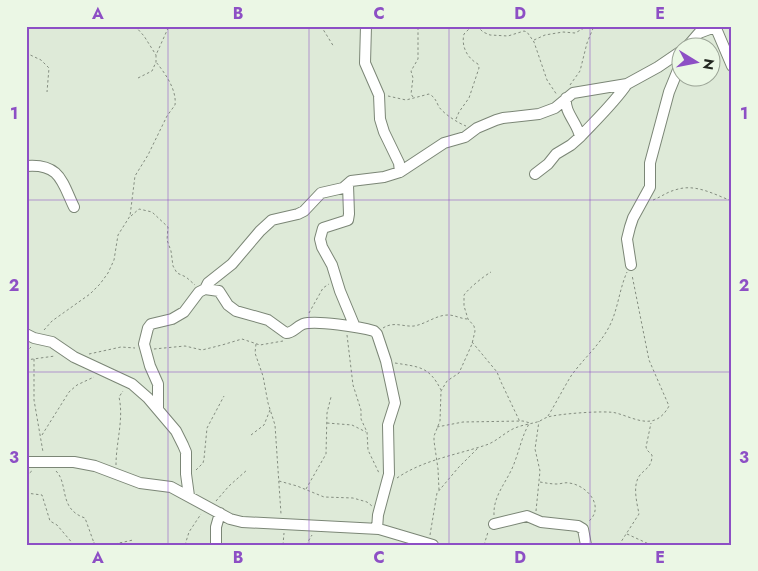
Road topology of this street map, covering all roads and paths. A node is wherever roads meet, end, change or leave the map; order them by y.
1 (135, 26) edge
2 (169, 26) edge
3 (288, 26) edge
4 (297, 26) edge
5 (321, 26) edge
6 (366, 26) edge
7 (418, 26) edge
8 (472, 26) edge
9 (477, 26) edge
10 (588, 26) edge
11 (594, 26) edge
12 (715, 26) edge
13 (694, 38) edge
14 (533, 40) junction
15 (334, 47) dead end
16 (26, 53) edge
17 (156, 55) junction
18 (670, 59) edge
19 (156, 62) junction
20 (732, 66) edge
21 (138, 78) dead end
22 (627, 84) junction
23 (671, 88) edge
24 (47, 92) dead end
25 (378, 92) junction
26 (414, 99) junction
27 (564, 99) junction
28 (456, 120) junction
29 (477, 128) junction
30 (580, 137) junction
31 (26, 166) edge
32 (400, 172) junction
33 (535, 174) dead end
34 (348, 185) junction
35 (643, 201) junction
36 (732, 201) edge
37 (74, 207) dead end
38 (130, 216) junction
39 (631, 265) junction
40 (491, 272) dead end
41 (337, 282) junction
42 (205, 289) junction
43 (468, 319) junction
44 (353, 327) junction
45 (298, 328) junction
46 (376, 332) junction
47 (26, 334) edge
48 (38, 339) junction
49 (472, 342) junction
50 (256, 343) junction
51 (145, 348) junction
52 (72, 356) junction
53 (34, 358) junction
54 (26, 360) edge
55 (386, 361) junction
56 (102, 371) junction
57 (132, 384) junction
58 (442, 391) junction
59 (224, 396) dead end
60 (331, 397) dead end
61 (158, 409) junction
62 (270, 409) junction
63 (548, 417) junction
64 (539, 421) junction
65 (520, 422) junction
66 (652, 422) junction
67 (326, 423) junction
68 (530, 423) junction
69 (437, 427) junction
70 (367, 432) junction
71 (41, 435) junction
72 (251, 435) dead end
73 (480, 447) junction
74 (437, 460) junction
75 (26, 462) edge
76 (47, 462) junction
77 (247, 470) dead end
78 (116, 474) junction
79 (280, 481) junction
80 (539, 482) junction
81 (187, 483) junction
82 (387, 483) junction
83 (306, 489) junction
84 (439, 490) junction
85 (26, 493) edge
86 (189, 496) junction
87 (213, 509) junction
88 (378, 515) junction
89 (534, 519) junction
90 (494, 524) junction
91 (282, 525) junction
92 (320, 527) junction
93 (582, 527) junction
94 (377, 529) junction
95 (627, 534) junction
96 (133, 540) dead end
97 (26, 543) edge
98 (94, 543) junction
99 (112, 544) edge
100 (431, 544) edge
101 (29, 545) edge
102 (74, 545) edge
103 (88, 545) edge
104 (100, 545) edge
105 (185, 545) edge
106 (216, 545) edge
107 (283, 545) edge
108 (306, 545) edge
109 (484, 545) edge
110 (586, 545) edge
111 (619, 545) edge
112 (651, 545) edge

1 - 17 path
2 - 17 path
3 - 4 path
5 - 15 path
6 - 25 street
7 - 26 path
8 - 28 path
9 - 14 path
10 - 14 path
11 - 27 path
12 - 13 street
12 - 20 street
14 - 27 path
16 - 24 path
17 - 19 path
18 - 22 street
19 - 21 path
19 - 38 path
22 - 27 street
22 - 30 street
23 - 35 street
25 - 26 path
25 - 32 street
26 - 28 path
27 - 29 street
27 - 30 street
28 - 29 path
29 - 32 street
30 - 33 street
31 - 37 street
32 - 34 street
34 - 41 street
34 - 42 street
35 - 36 path
35 - 39 street
38 - 42 path
38 - 48 path
39 - 63 path
39 - 66 path
40 - 43 path
41 - 44 street
41 - 45 path
42 - 45 street
42 - 51 street
43 - 46 path
43 - 49 path
44 - 45 street
44 - 46 street
44 - 70 path
45 - 50 path
46 - 55 street
47 - 48 street
48 - 52 street
49 - 58 path
49 - 65 path
50 - 51 path
50 - 62 path
51 - 52 path
51 - 61 street
52 - 53 path
52 - 56 street
53 - 54 path
53 - 71 path
55 - 58 path
55 - 82 street
56 - 57 street
56 - 71 path
57 - 61 street
57 - 78 path
58 - 69 path
59 - 81 path
60 - 67 path
61 - 81 street
62 - 72 path
62 - 79 path
63 - 64 path
63 - 66 path
64 - 68 path
64 - 80 path
65 - 68 path
65 - 69 path
66 - 95 path
67 - 70 path
67 - 83 path
68 - 73 path
68 - 90 path
69 - 74 path
70 - 82 path
71 - 76 path
73 - 74 path
73 - 84 path
74 - 82 path
74 - 84 path
75 - 76 street
76 - 78 street
76 - 98 path
77 - 87 path
78 - 86 street
79 - 83 path
79 - 91 path
80 - 89 path
80 - 93 path
81 - 86 street
82 - 88 street
83 - 88 path
84 - 100 path
85 - 102 path
86 - 87 street
87 - 91 street
87 - 105 path
87 - 106 street
88 - 94 street
89 - 90 street
89 - 93 street
90 - 109 path
91 - 92 street
91 - 107 path
92 - 94 street
92 - 108 path
93 - 110 street
94 - 100 street
95 - 111 path
95 - 112 path
96 - 99 path
97 - 101 path
98 - 103 path
98 - 104 path

